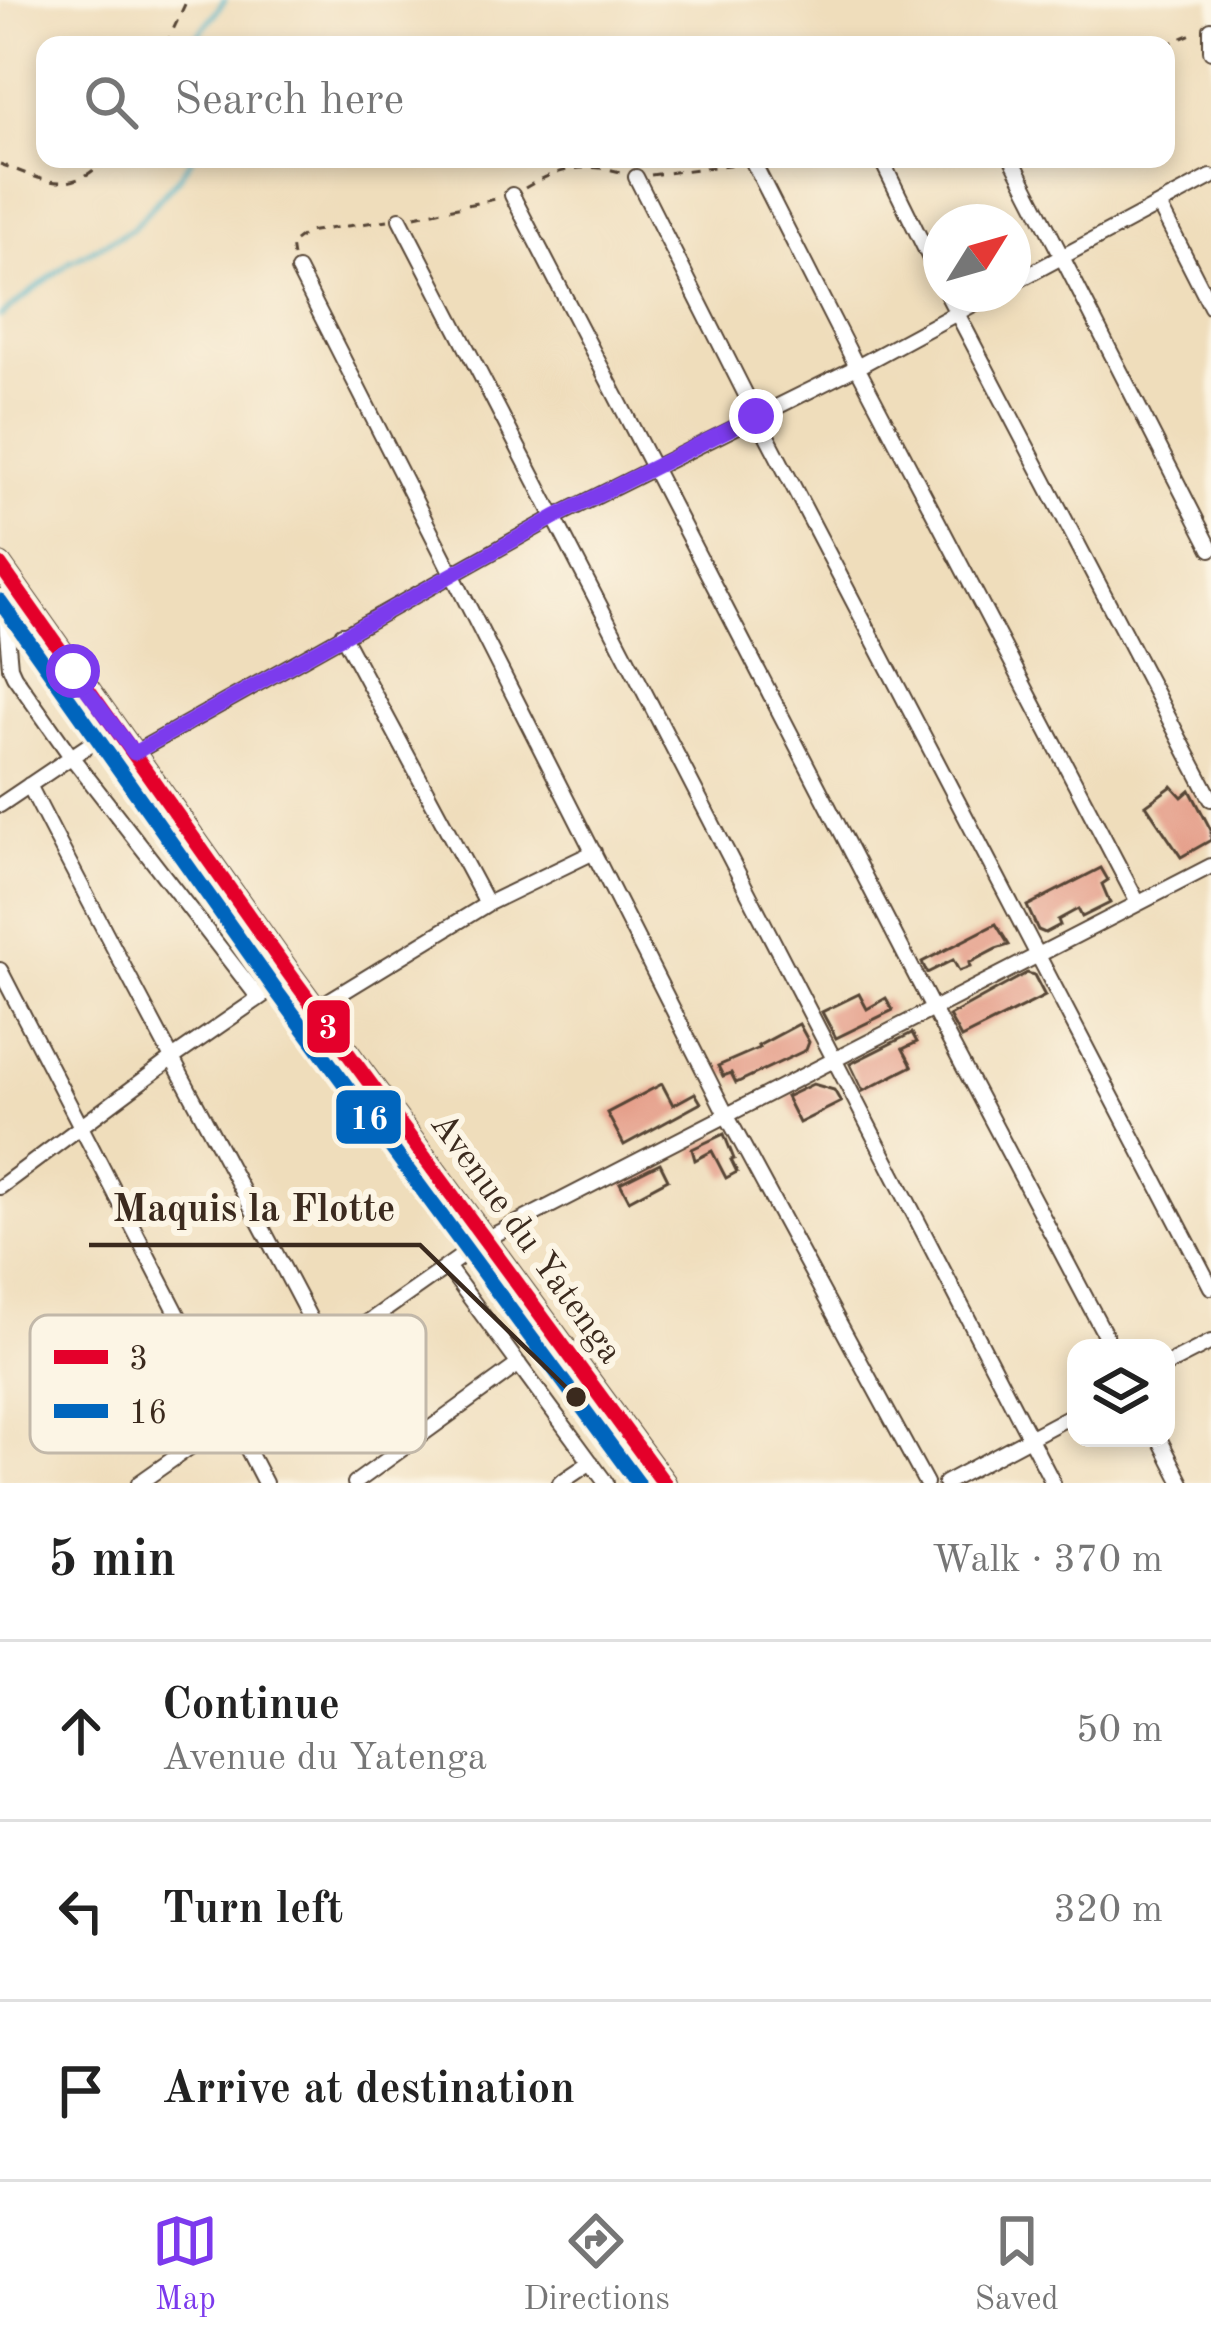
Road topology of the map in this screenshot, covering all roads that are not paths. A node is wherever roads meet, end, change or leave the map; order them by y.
1 (1203, 30) edge
2 (1211, 51) edge
3 (756, 168) edge
4 (885, 168) edge
5 (1016, 168) edge
6 (637, 177) dead end
7 (1211, 177) edge
8 (512, 195) dead end
9 (1159, 205) junction
10 (400, 219) dead end
11 (923, 244) edge
12 (1061, 259) junction
13 (298, 270) dead end
14 (1031, 274) edge
15 (1211, 307) edge
16 (956, 312) joint
17 (857, 367) junction
18 (756, 416) junction
19 (653, 467) junction
20 (555, 517) junction
21 (1211, 549) edge
22 (0, 565) edge
23 (452, 573) junction
24 (26, 604) junction
25 (342, 634) junction
26 (5, 670) edge
27 (114, 728) junction
28 (134, 753) junction
29 (70, 755) junction
30 (29, 785) junction
31 (1211, 799) edge
32 (0, 805) edge
33 (594, 852) junction
34 (1211, 866) edge
35 (1138, 903) junction
36 (487, 904) junction
37 (1038, 955) junction
38 (0, 970) edge
39 (291, 976) junction
40 (258, 997) junction
41 (933, 1009) junction
42 (315, 1010) junction
43 (174, 1058) junction
44 (835, 1060) junction
45 (727, 1116) junction
46 (82, 1128) junction
47 (0, 1187) edge
48 (486, 1239) junction
49 (448, 1268) junction
50 (1211, 1287) edge
51 (178, 1315) edge
52 (309, 1315) edge
53 (381, 1315) edge
54 (1107, 1339) edge
55 (1211, 1342) edge
56 (1175, 1360) edge
57 (519, 1364) junction
58 (1067, 1419) edge
59 (426, 1431) edge
60 (1030, 1439) junction
61 (1164, 1447) edge
62 (182, 1453) edge
63 (249, 1453) edge
64 (396, 1453) edge
65 (591, 1462) junction
66 (139, 1483) edge
67 (265, 1483) edge
68 (355, 1483) edge
69 (560, 1483) edge
70 (606, 1483) edge
71 (664, 1483) edge
72 (926, 1483) edge
73 (945, 1483) edge
74 (1053, 1483) edge
75 (1182, 1483) edge

1 - 2 street
3 - 17 street
4 - 11 street
5 - 12 street
6 - 18 street
7 - 9 street
8 - 19 street
9 - 12 street
9 - 15 street
10 - 20 street
12 - 14 street
12 - 21 street
13 - 23 street
16 - 17 street
16 - 31 street
17 - 18 street
17 - 35 street
18 - 19 street
18 - 37 street
19 - 20 street
19 - 41 street
20 - 23 street
20 - 44 street
22 - 24 main road, Avenue du Yatenga
23 - 25 street
23 - 33 street
24 - 26 street
24 - 27 main road, Avenue du Yatenga
25 - 28 street
25 - 36 street
26 - 29 street
27 - 28 main road, Avenue du Yatenga
27 - 29 street
28 - 39 main road, Avenue du Yatenga
29 - 30 street
29 - 40 street
30 - 32 street
30 - 43 street
33 - 36 street
33 - 45 street
34 - 35 street
35 - 37 street
36 - 42 street
37 - 41 street
37 - 50 street
38 - 46 street
39 - 40 street
39 - 42 main road, Avenue du Yatenga
40 - 43 street
41 - 44 street
41 - 54 street
42 - 48 main road, Avenue du Yatenga
43 - 46 street
43 - 52 street
44 - 45 street
44 - 60 street
45 - 48 street
45 - 72 street
46 - 47 street
46 - 51 street
48 - 49 street
48 - 71 main road, Avenue du Yatenga
49 - 53 street
49 - 57 street
55 - 56 street
57 - 59 street
57 - 65 street
58 - 60 street
60 - 73 street
60 - 74 street
61 - 75 street
62 - 66 street
63 - 67 street
64 - 68 street
65 - 69 street
65 - 70 street

